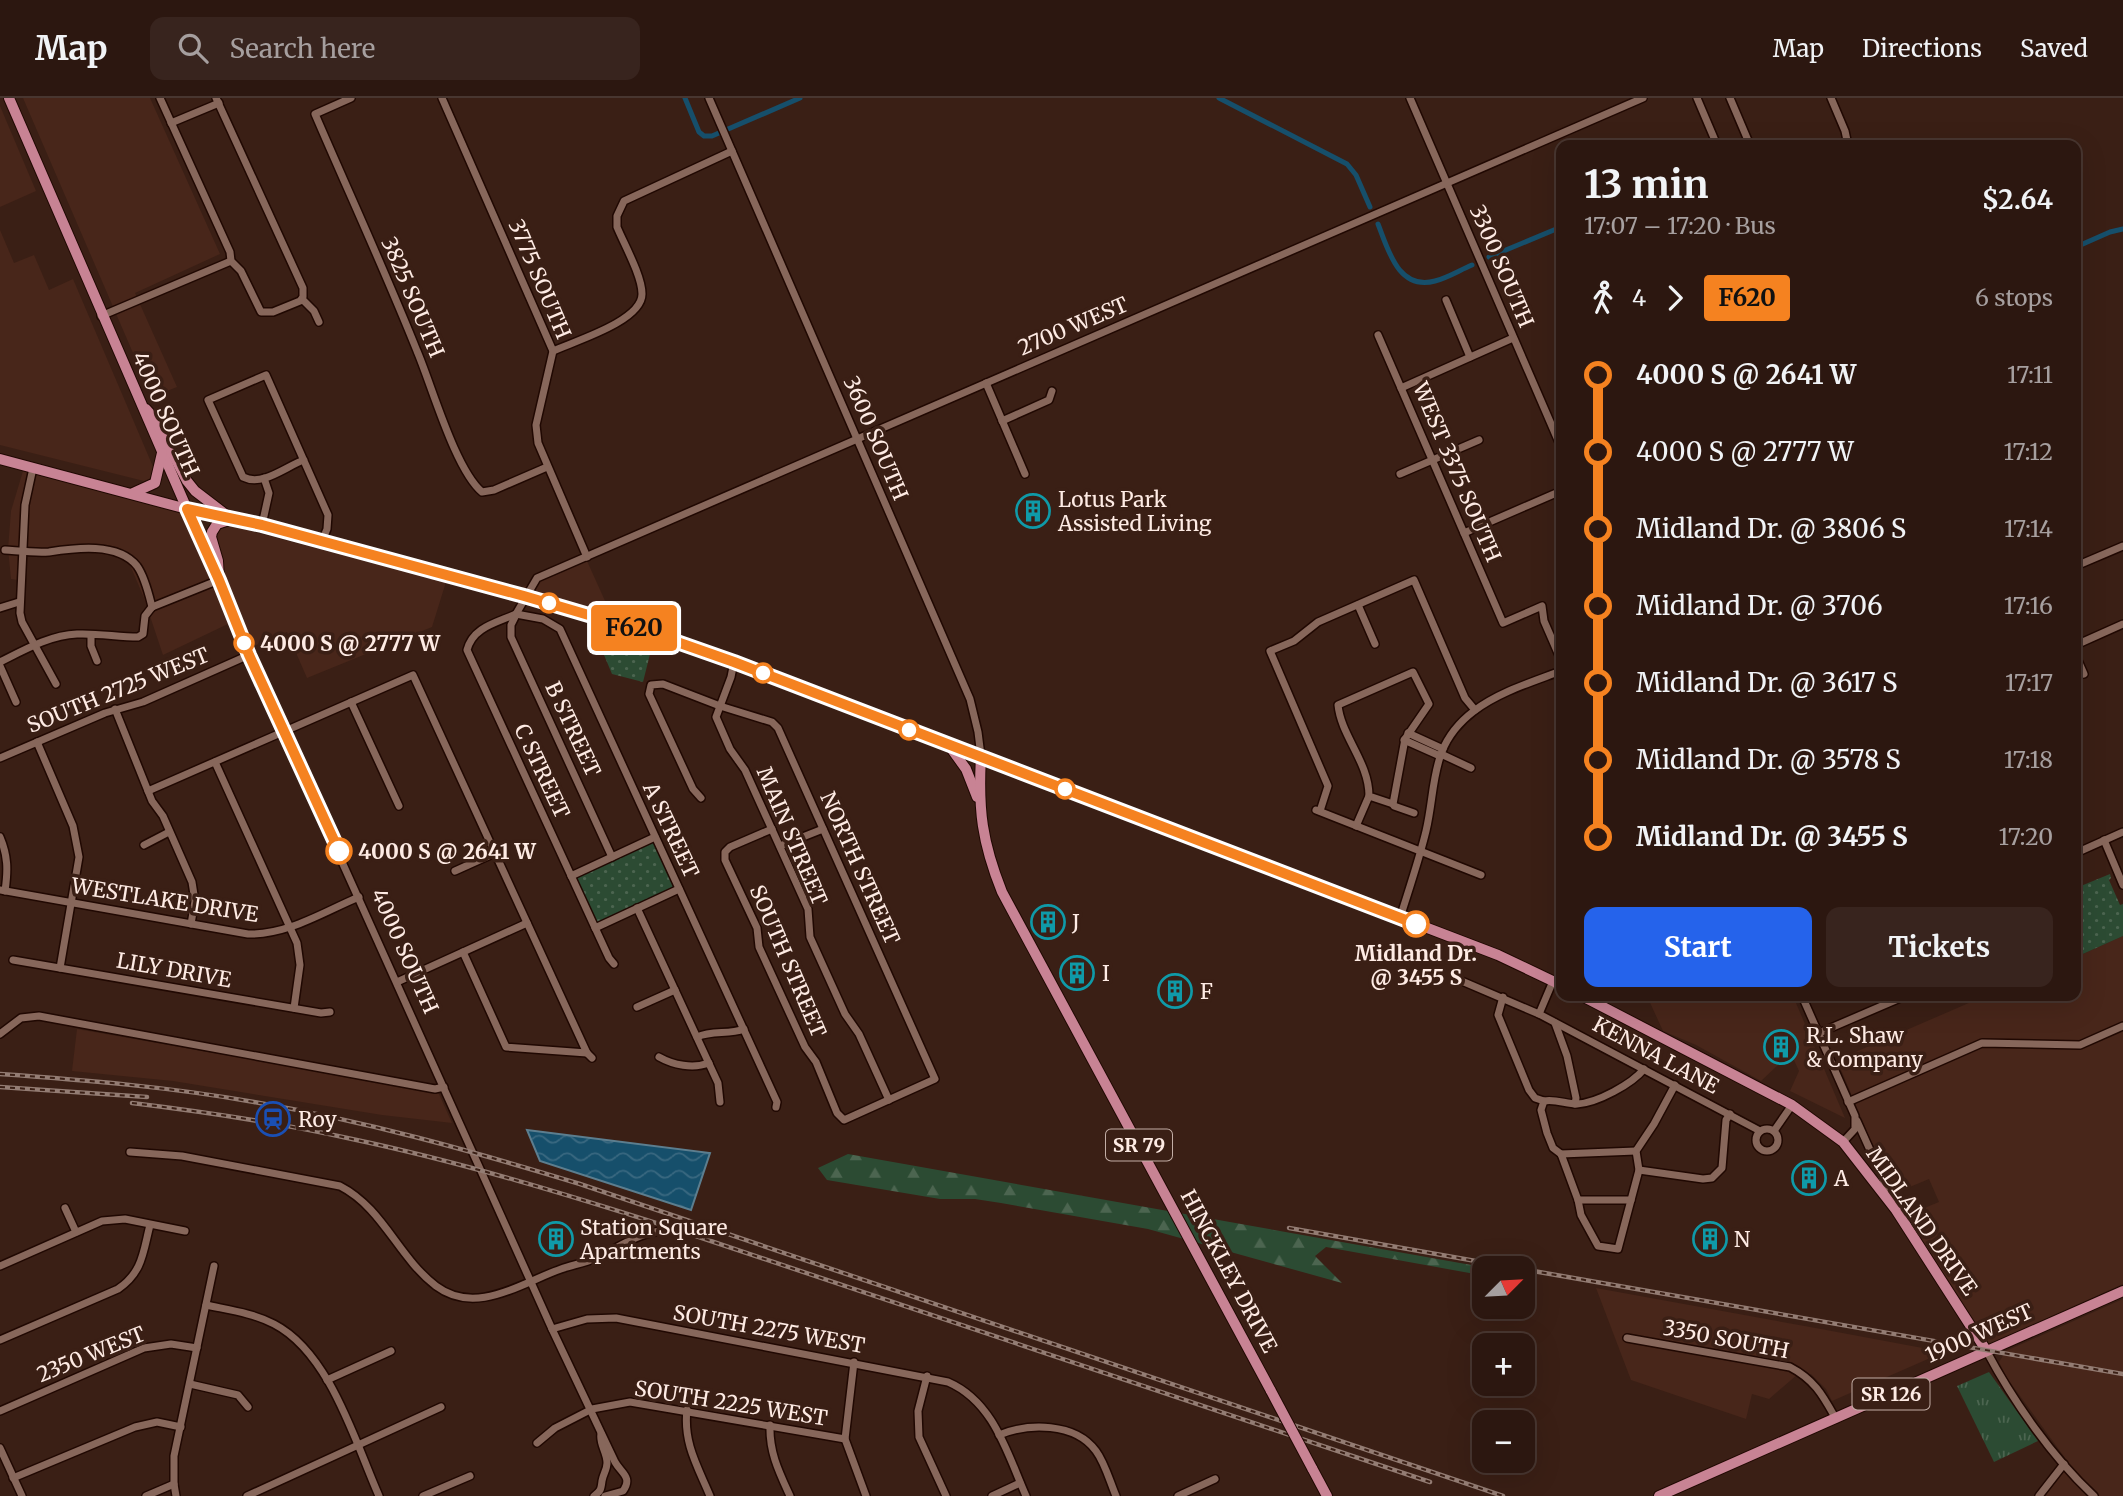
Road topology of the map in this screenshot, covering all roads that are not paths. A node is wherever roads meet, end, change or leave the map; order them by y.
1 (9, 98) edge
2 (160, 98) edge
3 (351, 98) edge
4 (442, 98) edge
5 (709, 98) edge
6 (1410, 98) edge
7 (1643, 98) edge
8 (1697, 98) edge
9 (1730, 98) edge
10 (1831, 98) edge
11 (218, 100) edge
12 (171, 123) junction
13 (1715, 140) edge
14 (1748, 140) edge
15 (1847, 140) edge
16 (732, 151) junction
17 (1447, 182) junction
18 (231, 261) junction
19 (303, 296) junction
20 (1446, 300) dead end
21 (102, 316) junction
22 (319, 322) dead end
23 (1378, 335) dead end
24 (1513, 338) junction
25 (553, 351) junction
26 (1470, 357) junction
27 (986, 383) junction
28 (1401, 387) junction
29 (1052, 391) dead end
30 (141, 404) junction
31 (1002, 421) junction
32 (1556, 436) edge
33 (858, 439) junction
34 (1479, 440) dead end
35 (162, 453) junction
36 (0, 458) edge
37 (304, 460) junction
38 (1432, 460) junction
39 (547, 467) junction
40 (33, 468) junction
41 (1025, 474) dead end
42 (1401, 474) dead end
43 (264, 478) junction
44 (1556, 493) edge
45 (131, 494) junction
46 (187, 509) junction
47 (232, 519) junction
48 (262, 525) junction
49 (1464, 533) junction
50 (322, 541) junction
51 (2123, 546) edge
52 (5, 550) dead end
53 (22, 551) junction
54 (587, 557) junction
55 (2081, 564) edge
56 (219, 580) junction
57 (524, 596) junction
58 (19, 602) junction
59 (1359, 605) junction
60 (152, 607) junction
61 (0, 608) edge
62 (516, 614) junction
63 (2123, 624) edge
64 (91, 635) junction
65 (2081, 643) edge
66 (36, 644) junction
67 (1375, 644) dead end
68 (1556, 649) edge
69 (249, 655) junction
70 (97, 662) dead end
71 (734, 662) junction
72 (0, 664) edge
73 (2081, 667) edge
74 (1556, 673) edge
75 (2084, 674) dead end
76 (56, 684) dead end
77 (16, 702) dead end
78 (351, 702) junction
79 (720, 706) junction
80 (115, 709) junction
81 (1475, 710) junction
82 (284, 731) junction
83 (1406, 736) junction
84 (37, 742) junction
85 (948, 744) junction
86 (1441, 753) junction
87 (981, 757) junction
88 (0, 758) edge
89 (215, 762) junction
90 (1471, 768) dead end
91 (148, 791) junction
92 (1369, 796) junction
93 (701, 798) dead end
94 (979, 801) junction
95 (1392, 804) junction
96 (399, 806) dead end
97 (1414, 813) dead end
98 (1356, 826) junction
99 (823, 828) junction
100 (772, 829) junction
101 (169, 832) junction
102 (2123, 832) edge
103 (0, 837) edge
104 (655, 837) junction
105 (2104, 841) junction
106 (144, 845) dead end
107 (780, 846) junction
108 (1421, 851) junction
109 (2081, 851) edge
110 (495, 853) junction
111 (612, 857) junction
112 (455, 871) dead end
113 (1482, 875) dead end
114 (571, 876) junction
115 (2123, 885) edge
116 (679, 889) junction
117 (2, 890) edge
118 (359, 897) junction
119 (71, 902) junction
120 (638, 908) junction
121 (1400, 918) junction
122 (191, 923) junction
123 (527, 923) junction
124 (290, 927) junction
125 (595, 928) junction
126 (463, 952) junction
127 (13, 960) dead end
128 (614, 964) dead end
129 (60, 968) junction
130 (1458, 979) dead end
131 (397, 982) junction
132 (1556, 983) edge
133 (1556, 985) edge
134 (675, 990) junction
135 (1503, 997) junction
136 (1592, 1001) edge
137 (1804, 1001) edge
138 (1893, 1001) edge
139 (637, 1007) dead end
140 (295, 1009) junction
141 (330, 1012) dead end
142 (1539, 1014) junction
143 (1555, 1023) junction
144 (2123, 1026) edge
145 (744, 1029) junction
146 (1819, 1033) junction
147 (0, 1034) edge
148 (697, 1037) junction
149 (659, 1057) dead end
150 (709, 1063) junction
151 (1644, 1069) junction
152 (1675, 1085) junction
153 (444, 1087) junction
154 (888, 1100) junction
155 (1545, 1101) junction
156 (720, 1102) dead end
157 (1849, 1102) junction
158 (1575, 1104) junction
159 (1792, 1105) junction
160 (776, 1107) dead end
161 (1730, 1114) junction
162 (1855, 1116) junction
163 (1760, 1131) junction
164 (1774, 1131) junction
165 (1843, 1142) junction
166 (1636, 1151) junction
167 (130, 1152) dead end
168 (1561, 1154) junction
169 (1639, 1170) junction
170 (1578, 1200) junction
171 (1631, 1200) junction
172 (65, 1208) dead end
173 (1896, 1210) junction
174 (150, 1224) junction
175 (185, 1231) dead end
176 (660, 1231) dead end
177 (76, 1232) junction
178 (0, 1266) edge
179 (215, 1266) dead end
180 (531, 1282) junction
181 (2123, 1290) edge
182 (206, 1305) junction
183 (552, 1329) junction
184 (1627, 1338) dead end
185 (0, 1340) edge
186 (197, 1348) junction
187 (1986, 1350) junction
188 (391, 1351) dead end
189 (854, 1362) junction
190 (927, 1376) junction
191 (327, 1380) junction
192 (190, 1384) junction
193 (248, 1407) dead end
194 (441, 1407) dead end
195 (592, 1409) junction
196 (687, 1410) junction
197 (0, 1411) edge
198 (1836, 1419) junction
199 (770, 1425) junction
200 (181, 1427) junction
201 (601, 1434) junction
202 (999, 1435) junction
203 (845, 1439) junction
204 (537, 1443) dead end
205 (357, 1446) junction
206 (0, 1448) edge
207 (2063, 1464) junction
208 (619, 1469) junction
209 (606, 1472) junction
210 (470, 1476) dead end
211 (13, 1478) junction
212 (1214, 1479) dead end
213 (1020, 1483) junction
214 (174, 1484) junction
215 (602, 1484) junction
216 (616, 1494) edge
217 (22, 1496) edge
218 (146, 1496) edge
219 (177, 1496) edge
220 (247, 1496) edge
221 (379, 1496) edge
222 (423, 1496) edge
223 (594, 1496) edge
224 (631, 1496) edge
225 (710, 1496) edge
226 (790, 1496) edge
227 (866, 1496) edge
228 (946, 1496) edge
229 (992, 1496) edge
230 (1026, 1496) edge
231 (1116, 1496) edge
232 (1178, 1496) edge
233 (1327, 1496) edge
234 (1659, 1496) edge
235 (2039, 1496) edge
236 (2094, 1496) edge

1 - 21 main road, 4000 SOUTH
2 - 12 street
3 - 39 street, 3825 SOUTH
4 - 25 street, 3775 SOUTH
5 - 16 street, 3600 SOUTH
6 - 17 street, 3300 SOUTH
7 - 17 street, 2700 WEST
8 - 13 street
9 - 14 street
10 - 15 street
11 - 12 street
11 - 19 street
12 - 18 street
16 - 25 street
16 - 33 street, 3600 SOUTH
17 - 24 street, 3300 SOUTH
17 - 27 street, 2700 WEST
18 - 19 street
18 - 21 street
19 - 22 street
20 - 26 street
21 - 30 main road, 4000 SOUTH
23 - 28 street, WEST 3375 SOUTH
24 - 26 street
24 - 32 street, 3300 SOUTH
25 - 39 street, 3775 SOUTH
26 - 28 street
27 - 31 street
27 - 33 street, 2700 WEST
28 - 38 street, WEST 3375 SOUTH
29 - 31 street
30 - 35 main road, 4000 SOUTH
30 - 47 main road
31 - 41 street
33 - 54 street, 2700 WEST
33 - 87 street, 3600 SOUTH
34 - 38 street
35 - 45 main road
35 - 46 main road, 4000 SOUTH
36 - 40 main road
37 - 43 street
37 - 43 street
37 - 50 street
38 - 42 street
38 - 49 street, WEST 3375 SOUTH
39 - 54 street, 3775 SOUTH
40 - 45 main road
40 - 53 street
43 - 48 street
44 - 49 street
45 - 46 main road
46 - 47 main road
46 - 56 street, 4000 SOUTH
47 - 48 main road
47 - 56 main road
48 - 50 main road
49 - 68 street, WEST 3375 SOUTH
50 - 57 main road
51 - 55 street
52 - 53 street
53 - 58 street
53 - 60 street
54 - 57 street, 2700 WEST
56 - 60 street
56 - 69 street, 4000 SOUTH
57 - 62 street
57 - 71 main road
58 - 61 street
58 - 66 street
59 - 67 street
59 - 81 street
59 - 98 street
60 - 64 street
62 - 104 street, A STREET
62 - 111 street, B STREET
62 - 114 street, C STREET
63 - 65 street
64 - 66 street
64 - 70 street
66 - 72 street
66 - 76 street
69 - 80 street, SOUTH 2725 WEST
69 - 82 street, 4000 SOUTH
71 - 79 street, MAIN STREET
71 - 85 main road
72 - 77 street
73 - 75 street
74 - 81 street
78 - 82 street
78 - 96 street
78 - 110 street
79 - 93 street, NORTH STREET
79 - 99 street, NORTH STREET
79 - 100 street, MAIN STREET
80 - 84 street, SOUTH 2725 WEST
80 - 91 street
81 - 86 street
82 - 89 street
82 - 118 street, 4000 SOUTH
83 - 86 street
83 - 92 street
83 - 95 street
84 - 88 street, SOUTH 2725 WEST
84 - 119 street
85 - 87 main road
85 - 94 main road
86 - 90 street
86 - 108 street
87 - 94 main road, HINCKLEY DRIVE / SR 79
87 - 121 main road
89 - 91 street
89 - 124 street
91 - 101 street
92 - 95 street
92 - 98 street
94 - 233 main road, HINCKLEY DRIVE / SR 79, bridge
95 - 97 street
98 - 108 street
99 - 107 street
99 - 154 street, NORTH STREET
100 - 107 street, MAIN STREET
100 - 154 street, SOUTH STREET
101 - 106 street
101 - 122 street
102 - 105 street
103 - 117 street
104 - 111 street
104 - 116 street, A STREET
105 - 109 street
105 - 115 street
107 - 154 street, MAIN STREET
108 - 113 street
108 - 121 street
110 - 112 street
110 - 123 street
111 - 114 street
114 - 125 street, C STREET
116 - 120 street
116 - 145 street, A STREET
117 - 119 street, WESTLAKE DRIVE
118 - 124 street, WESTLAKE DRIVE
118 - 131 street, 4000 SOUTH
119 - 122 street, WESTLAKE DRIVE
119 - 129 street
120 - 125 street
120 - 134 street
121 - 132 main road
122 - 124 street, WESTLAKE DRIVE
123 - 126 street
123 - 126 street
124 - 140 street
125 - 128 street, C STREET
126 - 131 street
127 - 129 street, LILY DRIVE
129 - 140 street, LILY DRIVE
130 - 135 street, KENNA LANE
131 - 153 street, 4000 SOUTH
133 - 142 street
134 - 139 street
134 - 148 street
135 - 142 street, KENNA LANE
135 - 155 street
136 - 159 main road, MIDLAND DRIVE
137 - 146 street
138 - 146 street
140 - 141 street, LILY DRIVE
142 - 143 street, KENNA LANE
143 - 151 street, KENNA LANE
143 - 158 street
144 - 157 street
145 - 148 street
145 - 160 street, A STREET
146 - 157 street
147 - 153 street
148 - 150 street
149 - 150 street
150 - 156 street
151 - 152 street, KENNA LANE
151 - 158 street
152 - 161 street, KENNA LANE
152 - 166 street
153 - 180 street, 4000 SOUTH
155 - 158 street
155 - 168 street
157 - 162 street
159 - 164 street
159 - 165 main road, MIDLAND DRIVE
161 - 163 street, KENNA LANE
161 - 169 street
162 - 165 street
162 - 173 street
163 - 164 street
163 - 164 street
165 - 173 main road, MIDLAND DRIVE
166 - 168 street
166 - 169 street
167 - 180 street
168 - 170 street
169 - 171 street
170 - 171 street
170 - 171 street
172 - 177 street
173 - 187 main road, MIDLAND DRIVE
174 - 175 street
174 - 177 street
174 - 185 street
176 - 180 street
177 - 178 street
179 - 182 street
180 - 183 street, 4000 SOUTH
181 - 187 main road, 1900 WEST / SR 126
182 - 186 street
182 - 191 street
183 - 189 street, SOUTH 2275 WEST
183 - 195 street, 4000 SOUTH
184 - 198 street, 3350 SOUTH
186 - 192 street
186 - 197 street, 2350 WEST
187 - 198 main road, 1900 WEST / SR 126
187 - 207 street, MIDLAND DRIVE
188 - 191 street
189 - 190 street, SOUTH 2275 WEST
189 - 203 street
190 - 202 street, SOUTH 2275 WEST
190 - 228 street
191 - 205 street
192 - 193 street
192 - 200 street
194 - 205 street
195 - 196 street, SOUTH 2225 WEST
195 - 201 street, 4000 SOUTH
195 - 204 street, SOUTH 2225 WEST
196 - 199 street, SOUTH 2225 WEST
196 - 225 street
198 - 234 main road, 1900 WEST / SR 126
199 - 203 street, SOUTH 2225 WEST
199 - 226 street
200 - 211 street
200 - 214 street
201 - 208 street, 4000 SOUTH
201 - 209 street, 4000 SOUTH
202 - 213 street
202 - 231 street
203 - 227 street
205 - 220 street
205 - 221 street
206 - 211 street
207 - 235 street
207 - 236 street, MIDLAND DRIVE
208 - 209 street
208 - 216 street, 4000 SOUTH
209 - 215 street
210 - 222 street
211 - 217 street
212 - 232 street
213 - 229 street
213 - 230 street
214 - 218 street
214 - 219 street
215 - 216 street
215 - 223 street
216 - 224 street

